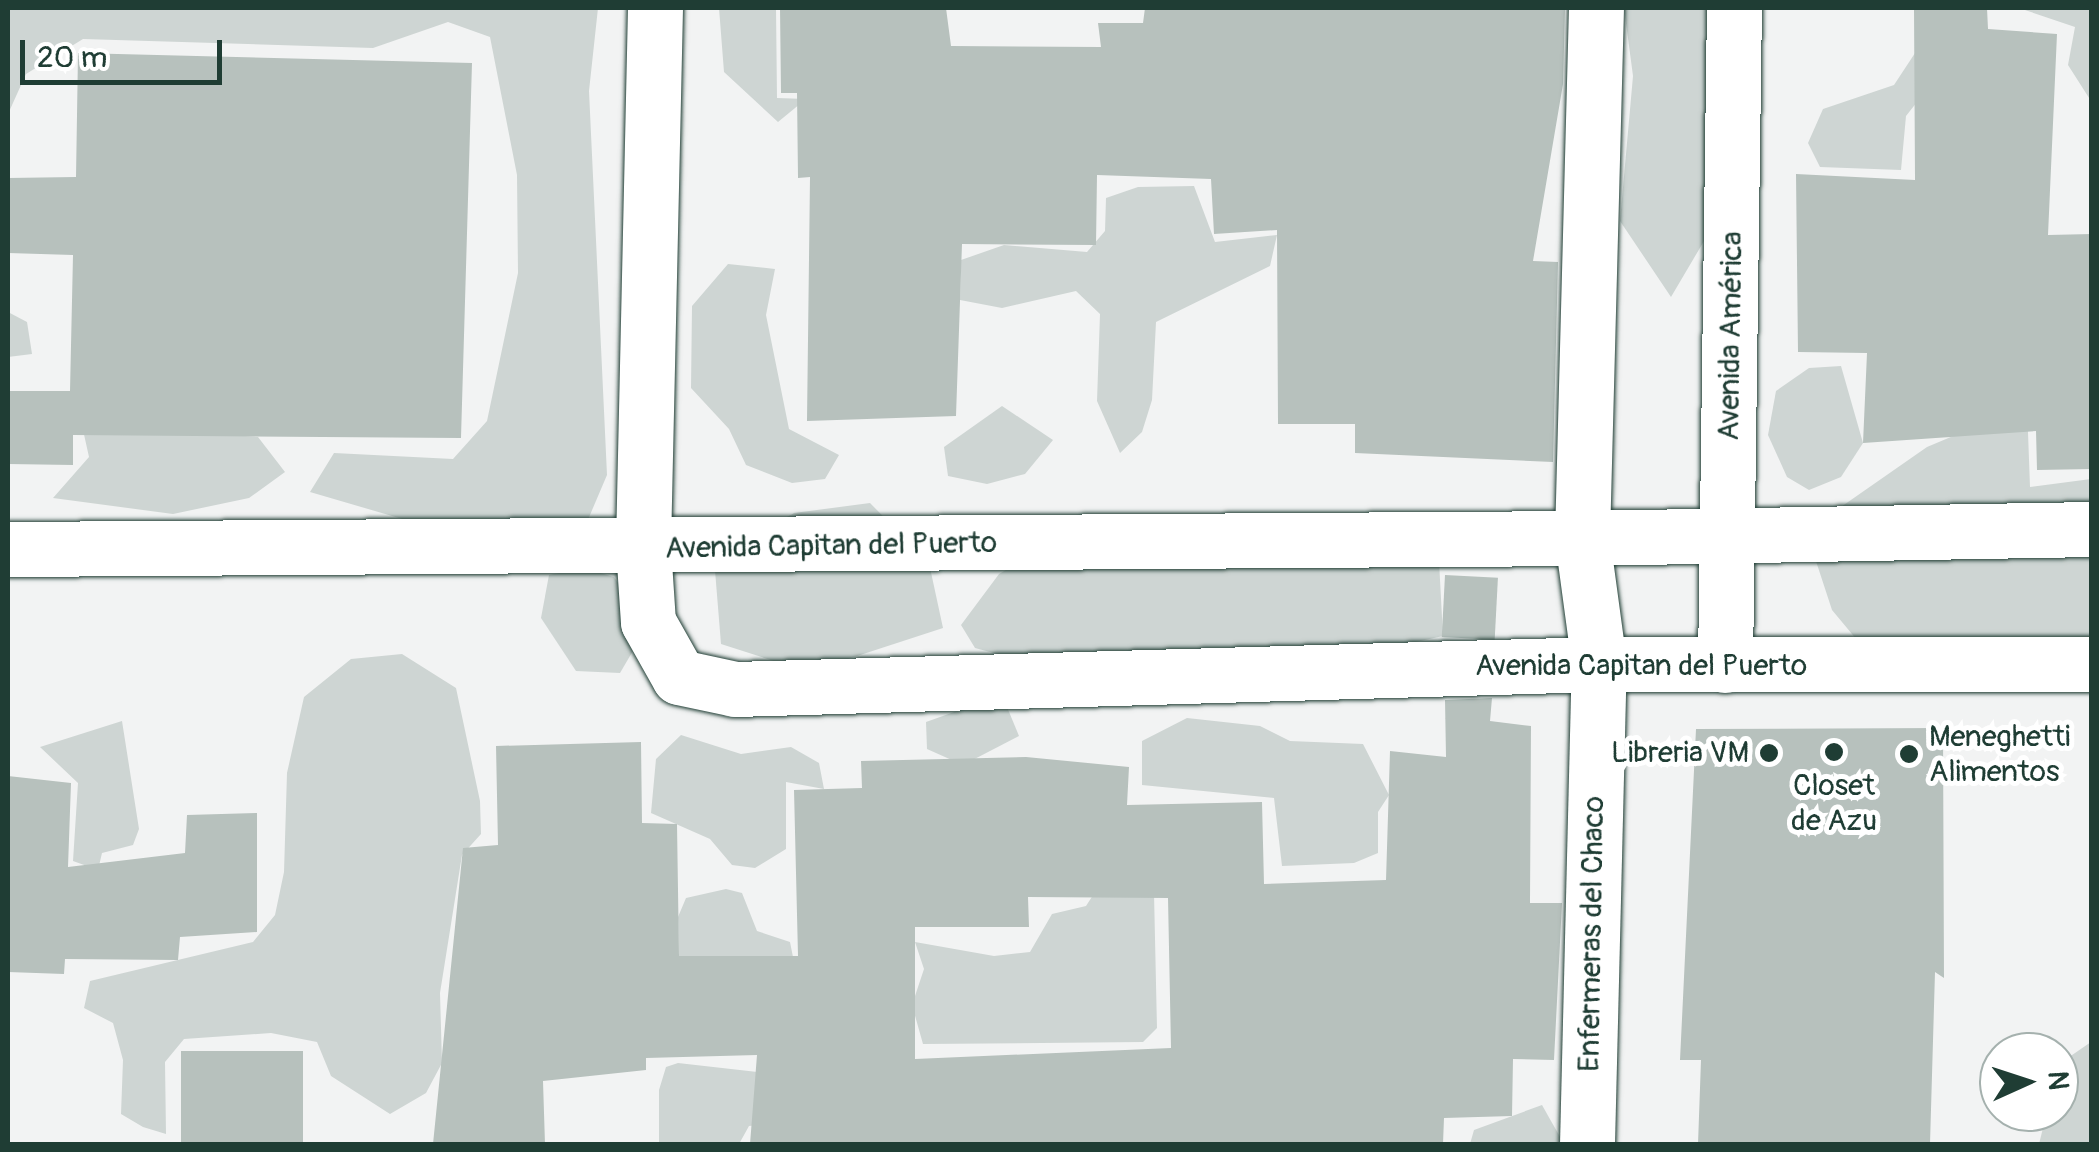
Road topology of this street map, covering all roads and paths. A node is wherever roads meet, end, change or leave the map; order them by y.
1 (655, 8) edge
2 (1596, 8) edge
3 (1734, 8) edge
4 (2092, 529) edge
5 (1728, 534) junction
6 (1582, 538) junction
7 (643, 547) junction
8 (8, 549) edge
9 (1599, 664) junction
10 (2092, 664) edge
11 (1725, 665) junction
12 (1587, 1144) edge

1 - 7 street
2 - 6 street
3 - 5 street, Avenida América
4 - 5 street, Avenida Capitan del Puerto
5 - 6 street, Avenida Capitan del Puerto
5 - 11 street, Avenida América
6 - 7 street, Avenida Capitan del Puerto
6 - 9 street
7 - 8 street
7 - 9 street, Avenida Capitan del Puerto
9 - 11 street, Avenida Capitan del Puerto
9 - 12 street, Enfermeras del Chaco
10 - 11 street, Avenida Capitan del Puerto

